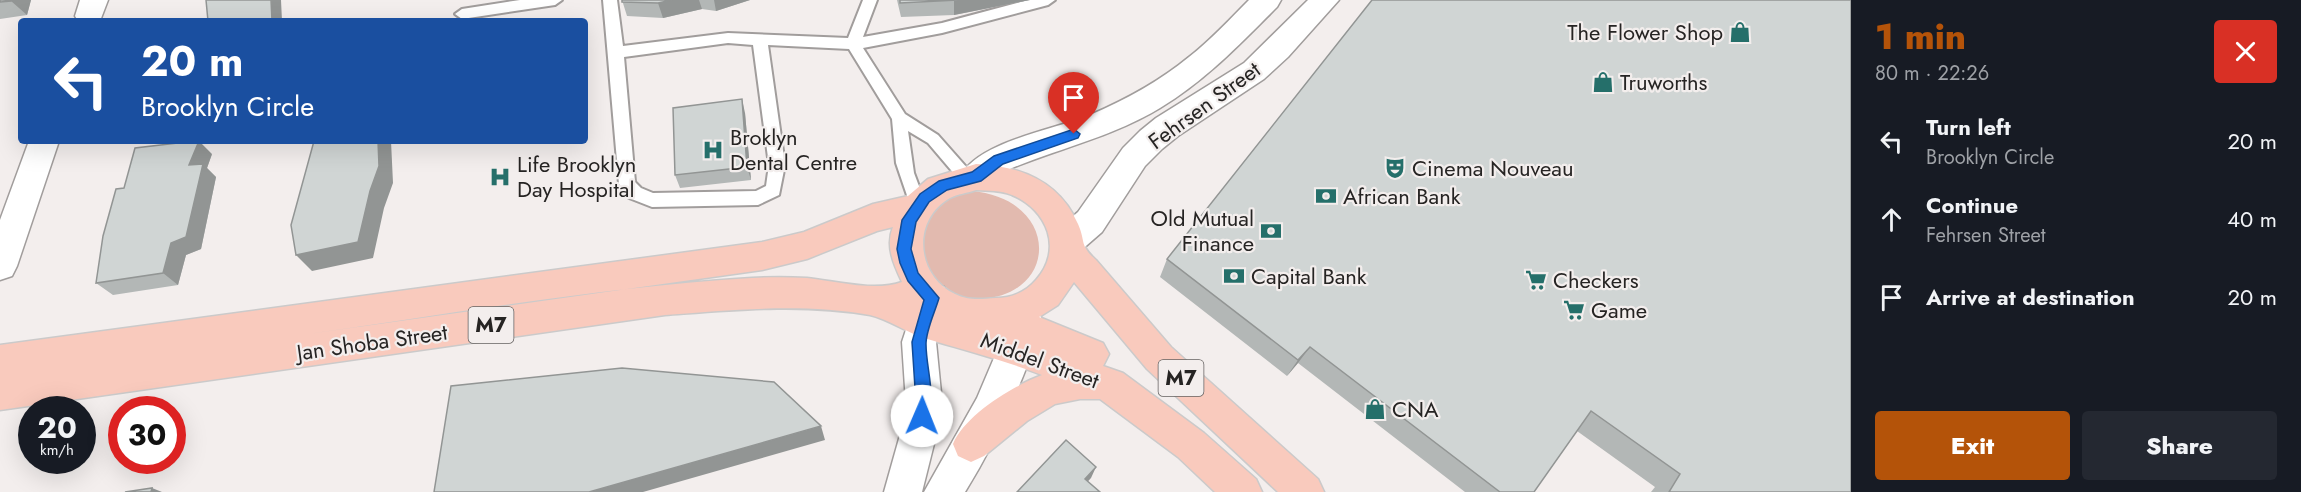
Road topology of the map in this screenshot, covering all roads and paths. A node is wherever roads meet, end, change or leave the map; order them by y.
1 (555, 0) edge
2 (610, 0) edge
3 (870, 0) edge
4 (1048, 0) edge
5 (1267, 0) edge
6 (1325, 0) edge
7 (462, 14) dead end
8 (760, 40) junction
9 (853, 44) junction
10 (616, 52) junction
11 (900, 118) junction
12 (43, 144) edge
13 (972, 177) junction
14 (917, 207) junction
15 (1067, 248) junction
16 (0, 266) edge
17 (875, 301) joint
18 (926, 303) junction
19 (1017, 324) junction
20 (1, 364) edge
21 (1110, 385) junction
22 (971, 444) junction
23 (1191, 446) junction
24 (903, 492) edge
25 (942, 492) edge
26 (1243, 492) edge
27 (1305, 492) edge

1 - 7 lane
2 - 10 lane
3 - 9 lane
4 - 9 lane
5 - 13 street, Fehrsen Street
6 - 15 street, Fehrsen Street
8 - 9 lane
8 - 10 lane
8 - 10 lane
9 - 11 lane
11 - 13 lane
11 - 14 lane
12 - 16 street
13 - 14 main road, M7
13 - 15 main road, M7
14 - 18 main road
14 - 20 main road, Jan Shoba Street / M7
15 - 19 main road
15 - 27 main road, M7
17 - 18 main road, Middel Street / M7
17 - 20 main road, Jan Shoba Street / M7
18 - 19 main road, Middel Street / M7
18 - 24 street
19 - 21 main road, Middel Street / M7
19 - 22 street
19 - 23 main road, Middel Street / M7
21 - 22 main road
21 - 23 main road, Middel Street / M7
22 - 25 street
23 - 26 main road, Middel Street / M7

